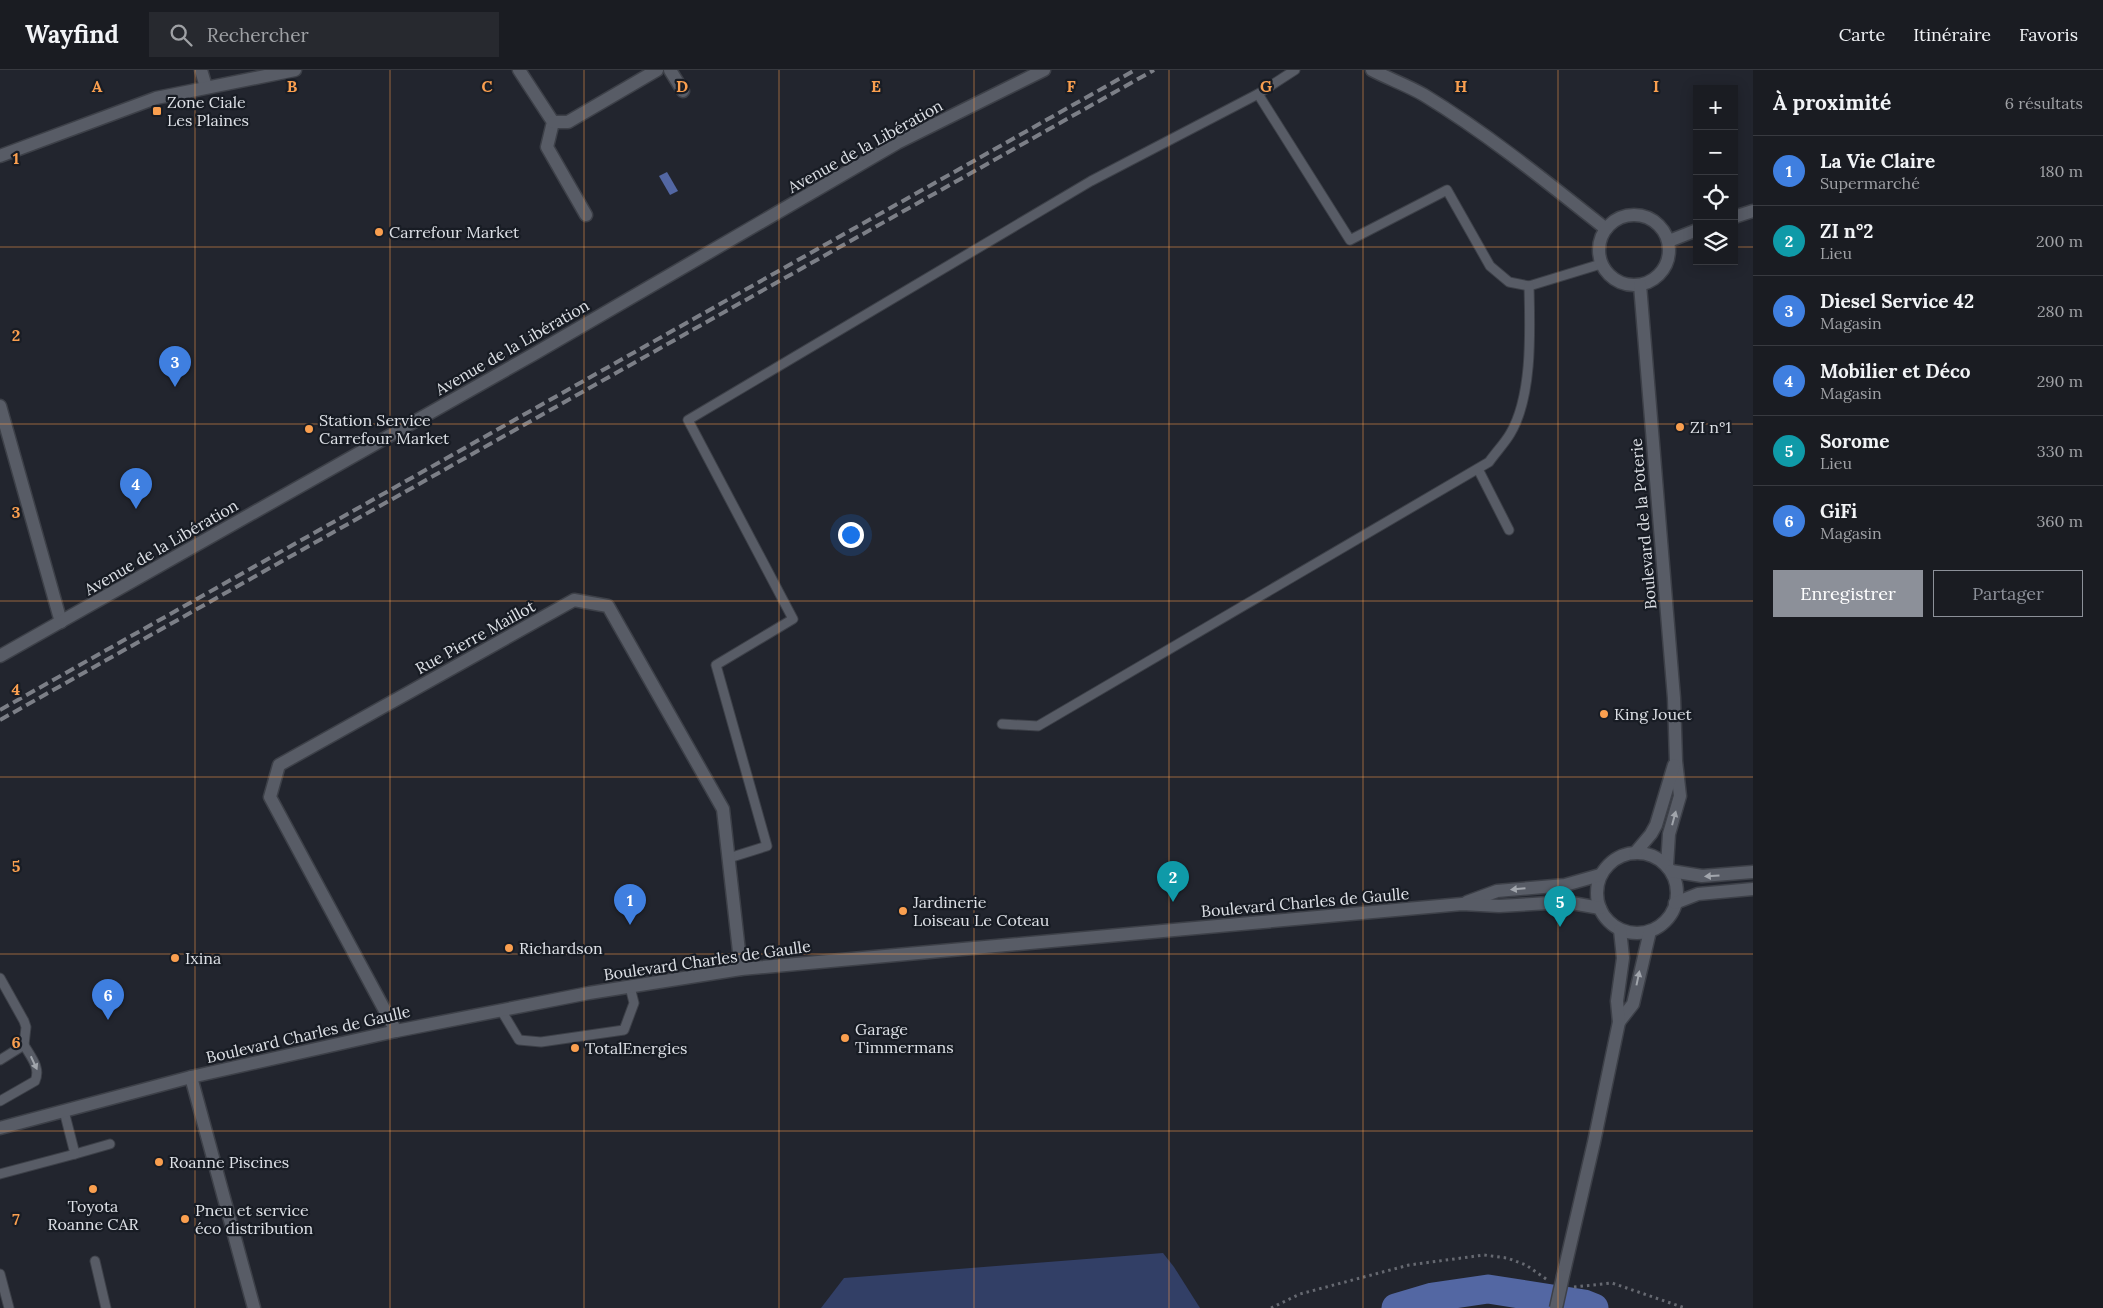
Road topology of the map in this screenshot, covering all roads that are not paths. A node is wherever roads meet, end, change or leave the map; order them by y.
1 (201, 70) edge
2 (295, 70) edge
3 (519, 70) edge
4 (657, 70) edge
5 (670, 70) edge
6 (1044, 70) edge
7 (1295, 70) edge
8 (1372, 70) edge
9 (206, 87) junction
10 (683, 91) dead end
11 (1258, 94) junction
12 (553, 122) junction
13 (0, 156) edge
14 (1753, 211) edge
15 (586, 215) dead end
16 (1738, 216) edge
17 (1606, 228) junction
18 (1693, 232) edge
19 (1669, 241) junction
20 (1601, 264) junction
21 (1640, 285) junction
22 (1529, 286) junction
23 (0, 406) edge
24 (1478, 469) junction
25 (1508, 530) dead end
26 (61, 622) junction
27 (0, 656) edge
28 (1002, 724) dead end
29 (1676, 761) junction
30 (1636, 853) junction
31 (729, 858) junction
32 (1669, 868) junction
33 (1753, 872) edge
34 (1600, 875) junction
35 (1753, 889) edge
36 (1675, 903) junction
37 (1462, 904) junction
38 (1600, 908) junction
39 (1620, 930) junction
40 (1650, 931) junction
41 (741, 969) junction
42 (0, 978) edge
43 (630, 986) junction
44 (502, 1010) junction
45 (1619, 1022) junction
46 (396, 1031) junction
47 (24, 1045) junction
48 (0, 1060) edge
49 (191, 1077) junction
50 (0, 1101) edge
51 (64, 1111) junction
52 (0, 1128) edge
53 (110, 1144) dead end
54 (76, 1154) junction
55 (0, 1174) edge
56 (95, 1261) dead end
57 (0, 1274) edge
58 (9, 1308) edge
59 (106, 1308) edge
60 (254, 1308) edge
61 (1556, 1308) edge

1 - 9 street
2 - 9 street
3 - 12 street
4 - 12 street
5 - 10 street
6 - 26 street, Avenue de la Libération
7 - 11 lane
8 - 17 street
9 - 13 street
11 - 22 lane
11 - 31 lane
12 - 15 street
14 - 16 street
17 - 19 street
17 - 20 street
18 - 19 street
19 - 21 street
20 - 21 street
20 - 22 lane
21 - 29 street, Boulevard de la Poterie
22 - 24 lane
23 - 26 street
24 - 25 lane
24 - 28 lane
26 - 27 street, Avenue de la Libération
29 - 30 street, Boulevard de la Poterie
32 -> 29 street, Boulevard de la Poterie
30 - 32 street
30 - 34 street
31 - 41 street, Rue Pierre Maillot
31 - 46 street, Rue Pierre Maillot
33 -> 32 street
32 - 36 street
34 -> 37 street, Boulevard Charles de Gaulle
34 - 38 street
35 - 36 street
36 - 40 street
37 - 38 street, Boulevard Charles de Gaulle
37 - 41 street, Boulevard Charles de Gaulle
38 - 39 street
39 - 40 street
39 - 45 street
45 -> 40 street
41 - 43 street, Boulevard Charles de Gaulle
42 - 47 lane
43 - 44 street, Boulevard Charles de Gaulle
43 - 44 lane
44 - 46 street, Boulevard Charles de Gaulle
45 - 61 street, bridge
46 - 49 street, Boulevard Charles de Gaulle
47 - 48 lane
47 -> 50 lane
49 - 51 street, Boulevard Charles de Gaulle
49 - 60 street
51 - 52 street, Boulevard Charles de Gaulle
51 - 54 lane
53 - 54 lane
54 - 55 lane
56 - 59 lane
57 - 58 lane

